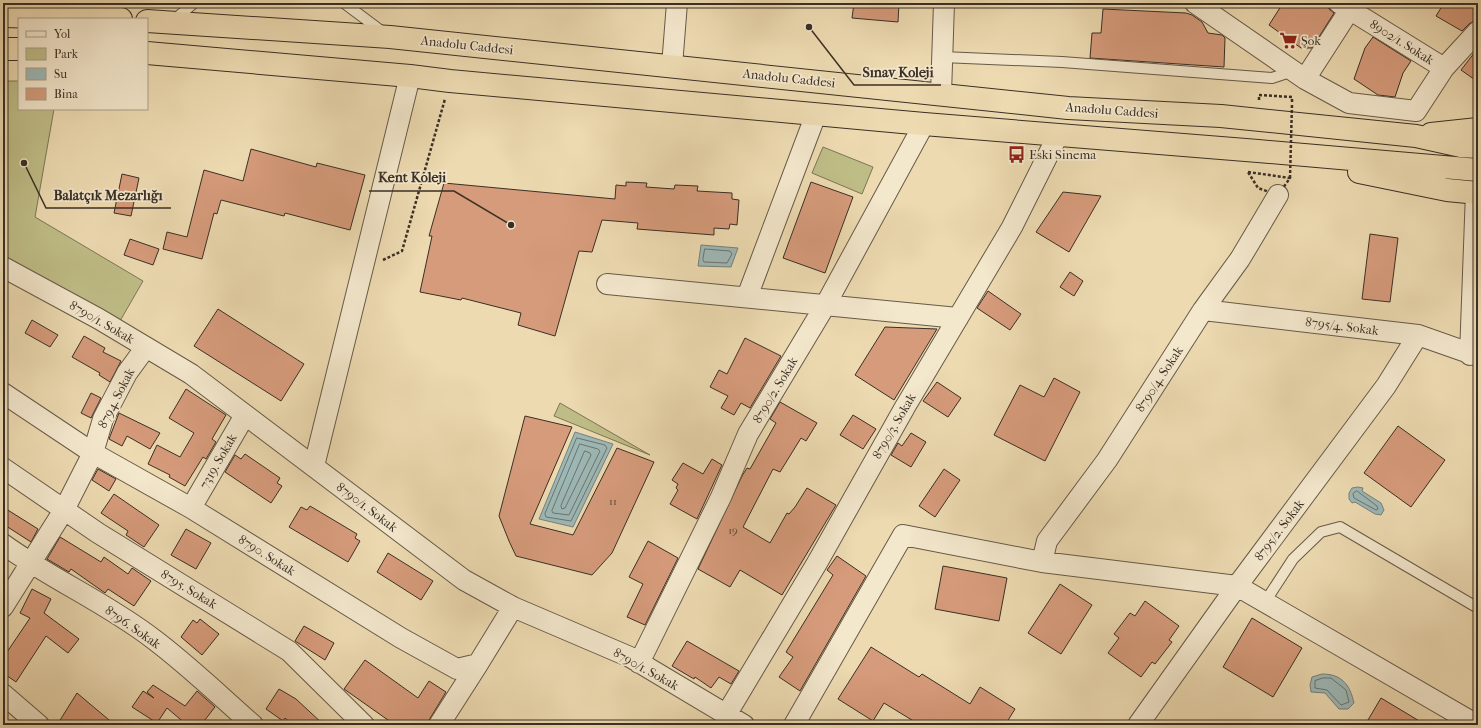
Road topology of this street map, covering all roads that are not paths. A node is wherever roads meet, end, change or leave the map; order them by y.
1 (194, 3) edge
2 (344, 3) edge
3 (677, 3) edge
4 (944, 3) edge
5 (1195, 3) edge
6 (1347, 5) edge
7 (3, 16) edge
8 (82, 18) edge
9 (148, 21) edge
10 (170, 22) junction
11 (1478, 31) edge
12 (390, 37) junction
13 (3, 49) edge
14 (18, 49) edge
15 (148, 53) edge
16 (942, 57) junction
17 (672, 66) junction
18 (1444, 68) junction
19 (1299, 75) junction
20 (410, 76) junction
21 (941, 94) junction
22 (816, 114) junction
23 (924, 124) junction
24 (1478, 129) edge
25 (1058, 135) junction
26 (1416, 136) junction
27 (1478, 147) edge
28 (1258, 151) junction
29 (1478, 170) edge
30 (1477, 192) edge
31 (1278, 195) dead end
32 (3, 267) edge
33 (607, 284) dead end
34 (747, 297) junction
35 (826, 304) junction
36 (1203, 310) junction
37 (958, 318) junction
38 (1418, 335) junction
39 (146, 347) junction
40 (1474, 356) edge
41 (3, 393) edge
42 (245, 415) junction
43 (93, 453) junction
44 (314, 466) junction
45 (3, 468) edge
46 (192, 508) junction
47 (64, 510) junction
48 (3, 544) edge
49 (1042, 562) junction
50 (31, 564) junction
51 (1237, 586) junction
52 (1265, 602) junction
53 (3, 607) edge
54 (513, 607) junction
55 (1478, 608) edge
56 (639, 663) junction
57 (478, 664) junction
58 (3, 694) edge
59 (726, 715) junction
60 (39, 725) edge
61 (253, 725) edge
62 (364, 725) edge
63 (439, 725) edge
64 (744, 725) edge
65 (794, 725) edge
66 (1138, 725) edge
67 (1477, 725) edge

1 - 10 lane
2 - 12 lane
3 - 17 street
4 - 16 street
5 - 19 street
6 - 18 street, 8902/1. Sokak
6 - 19 street
7 - 8 highway
9 - 10 highway, Anadolu Caddesi
10 - 12 highway, Anadolu Caddesi
11 - 18 street
12 - 17 highway, Anadolu Caddesi
13 - 14 highway
15 - 20 highway
16 - 19 lane
16 - 21 street
17 - 21 highway, Anadolu Caddesi
18 - 19 street
20 - 22 highway
20 - 44 street
21 - 26 highway, Anadolu Caddesi
22 - 23 highway
22 - 34 street
23 - 25 highway
23 - 35 street, 8790/2. Sokak
24 - 26 highway
25 - 28 highway
25 - 37 street, 8790/3. Sokak
26 - 27 highway, Anadolu Caddesi
28 - 29 highway
28 - 30 highway
30 - 40 street
31 - 36 street, 8790/4. Sokak
32 - 39 street, 8790/1. Sokak
33 - 34 street
34 - 35 street
35 - 37 street
35 - 56 street, 8790/2. Sokak
36 - 38 street, 8795/4. Sokak
36 - 49 street, 8790/4. Sokak
37 - 59 street, 8790/3. Sokak
38 - 40 street, 8795/4. Sokak
38 - 51 street, 8795/2. Sokak
39 - 42 street, 8790/1. Sokak
39 - 43 street, 8794. Sokak
41 - 43 street, 8790. Sokak
42 - 44 street, 8790/1. Sokak
42 - 46 street, 7319. Sokak
43 - 46 street, 8790. Sokak
43 - 47 street, 8794. Sokak
44 - 54 street, 8790/1. Sokak
45 - 47 street, 8795. Sokak
46 - 57 street, 8790. Sokak
47 - 50 street, 8794. Sokak
47 - 62 street, 8795. Sokak
48 - 50 street, 8796. Sokak
49 - 51 street
49 - 65 street
50 - 53 street
50 - 61 street, 8796. Sokak
51 - 52 street
51 - 66 street, 8795/2. Sokak
52 - 55 lane
52 - 67 street
54 - 56 street, 8790/1. Sokak
54 - 57 street
56 - 59 street, 8790/1. Sokak
57 - 63 street
58 - 60 street
59 - 64 street, 8790/1. Sokak

